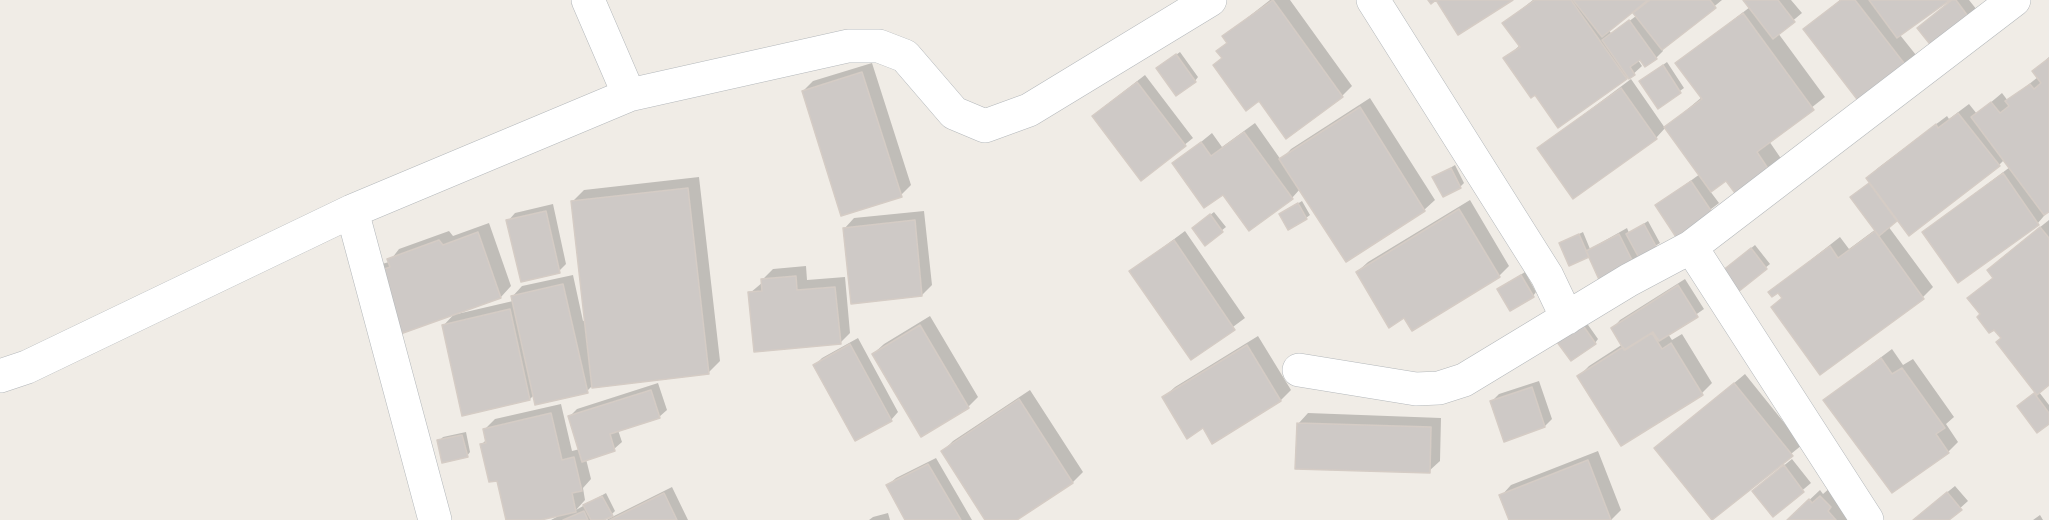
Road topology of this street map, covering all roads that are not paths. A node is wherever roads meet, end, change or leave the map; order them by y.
1 (588, 0) edge
2 (1210, 0) edge
3 (1373, 0) edge
4 (2014, 0) edge
5 (629, 95) junction
6 (352, 211) junction
7 (1690, 247) junction
8 (1567, 318) junction
9 (1299, 370) dead end
10 (0, 376) edge
11 (435, 520) edge
12 (1868, 520) edge

1 - 5 street
2 - 5 street
3 - 8 street
4 - 7 street
5 - 6 street
6 - 10 street
6 - 11 street
7 - 8 street
7 - 12 street
8 - 9 street

